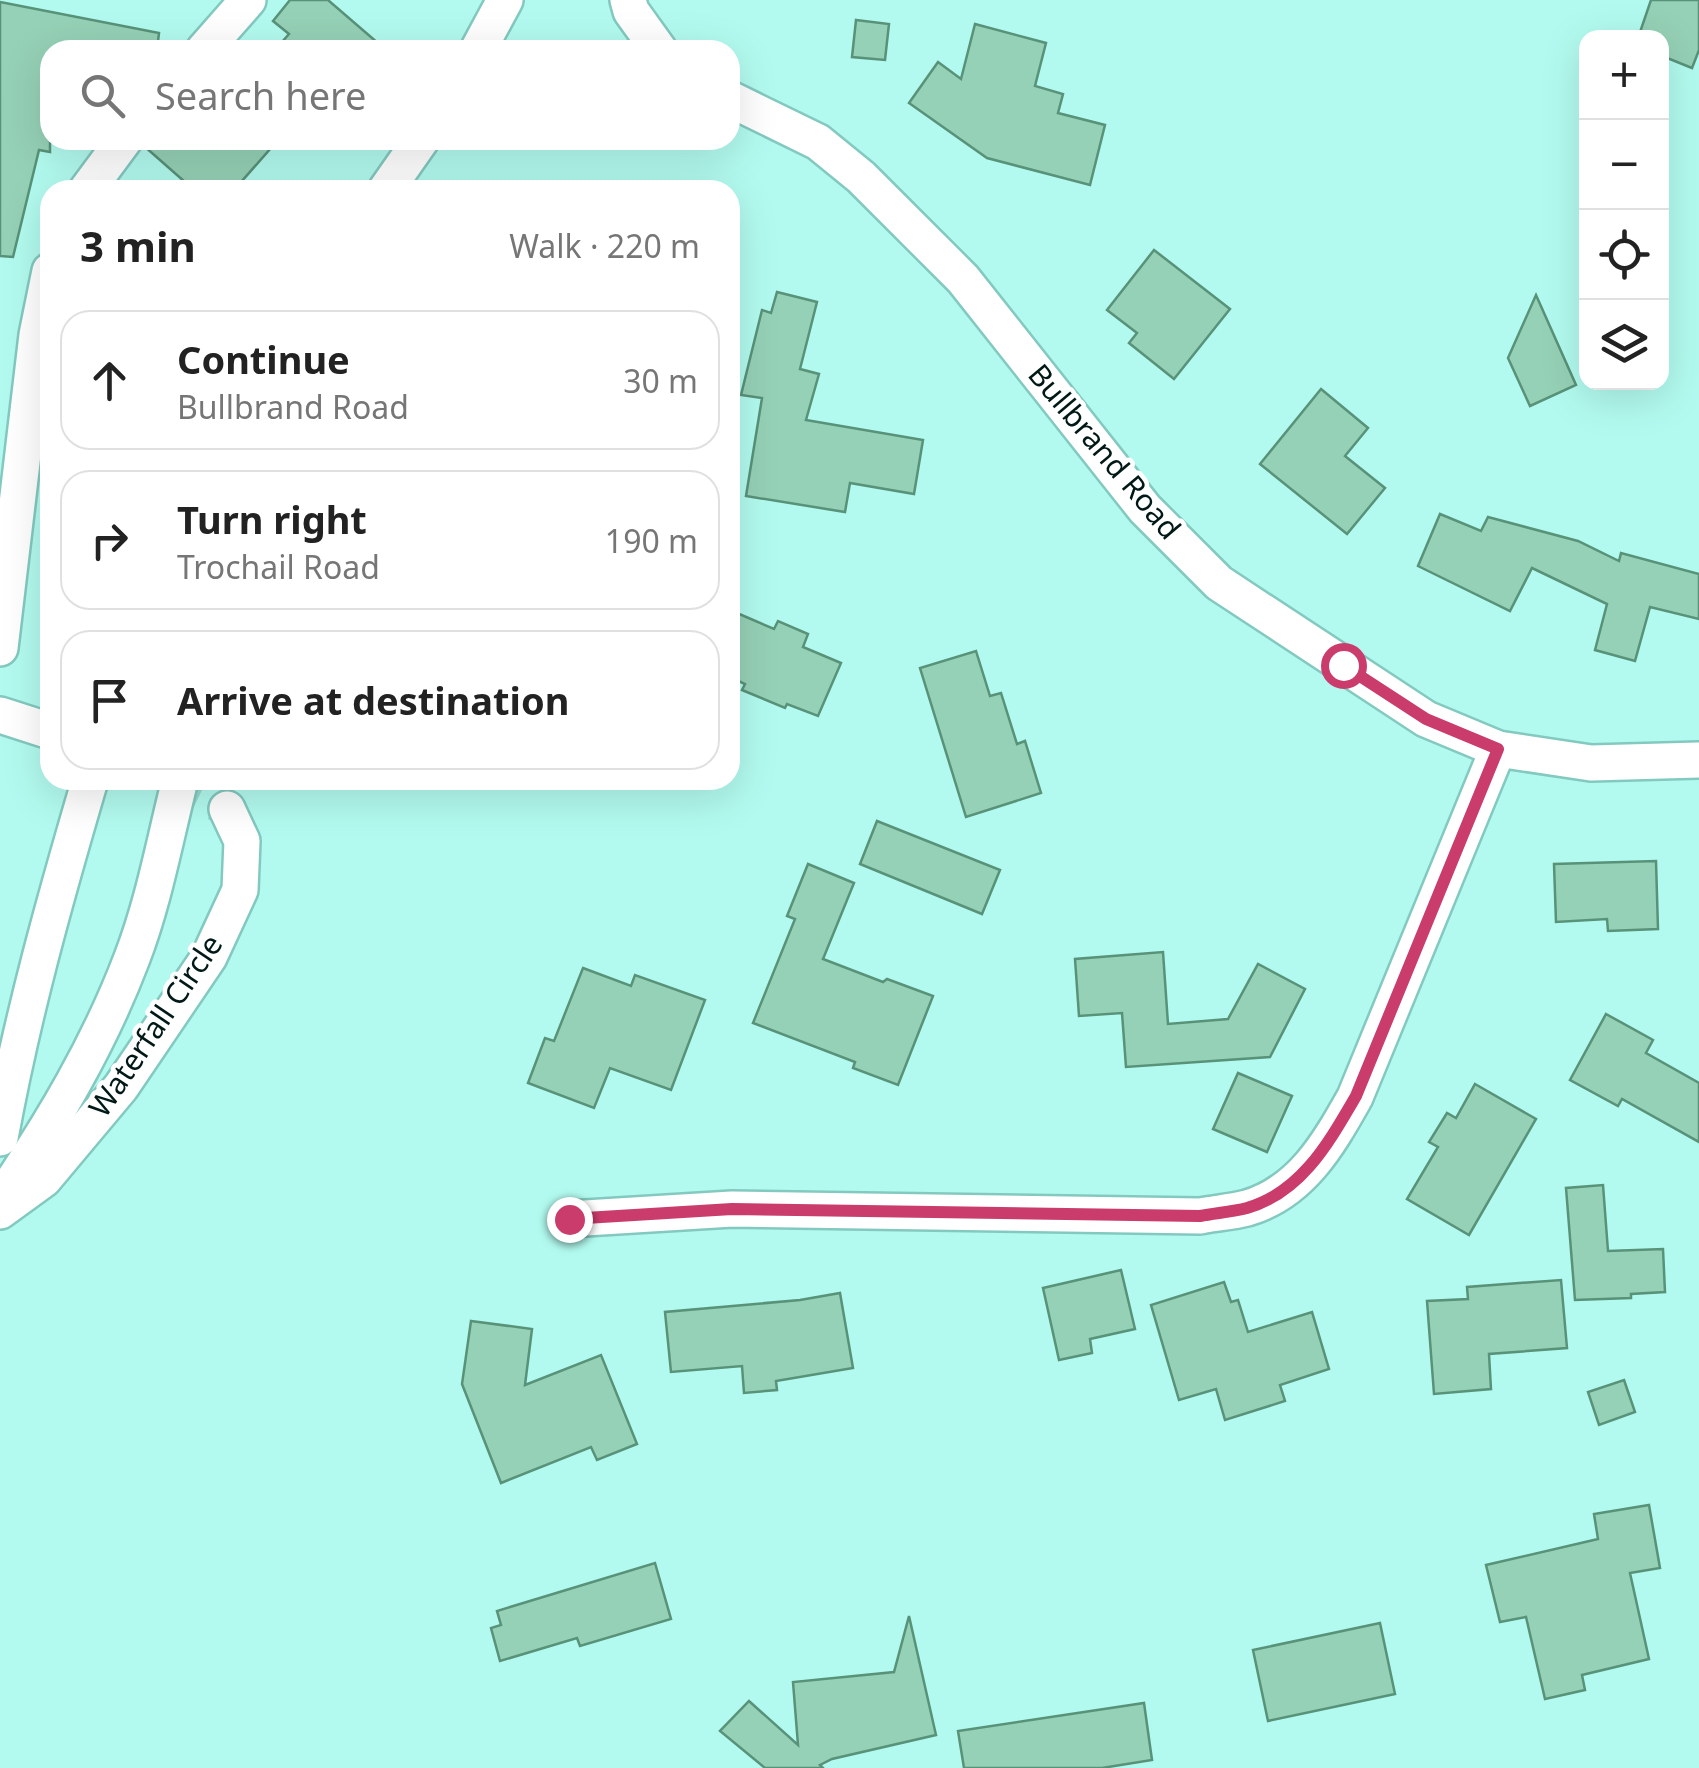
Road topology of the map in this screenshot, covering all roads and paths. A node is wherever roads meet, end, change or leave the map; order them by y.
1 (248, 0) edge
2 (505, 0) edge
3 (628, 0) edge
4 (213, 40) edge
5 (483, 40) edge
6 (652, 40) edge
7 (740, 104) edge
8 (117, 150) edge
9 (414, 150) edge
10 (94, 180) edge
11 (393, 180) edge
12 (40, 320) edge
13 (0, 648) edge
14 (0, 715) edge
15 (40, 729) edge
16 (1498, 749) junction
17 (1699, 760) edge
18 (87, 790) edge
19 (177, 790) edge
20 (227, 809) dead end
21 (0, 1138) edge
22 (0, 1200) edge
23 (0, 1211) edge
24 (569, 1219) dead end

1 - 4 street
2 - 5 street
3 - 6 street
7 - 16 street, Bullbrand Road
8 - 10 street
9 - 11 street
12 - 13 street
14 - 15 street
16 - 17 street, Bullbrand Road
16 - 24 street
18 - 21 street
19 - 22 street
20 - 23 street, Waterfall Circle

